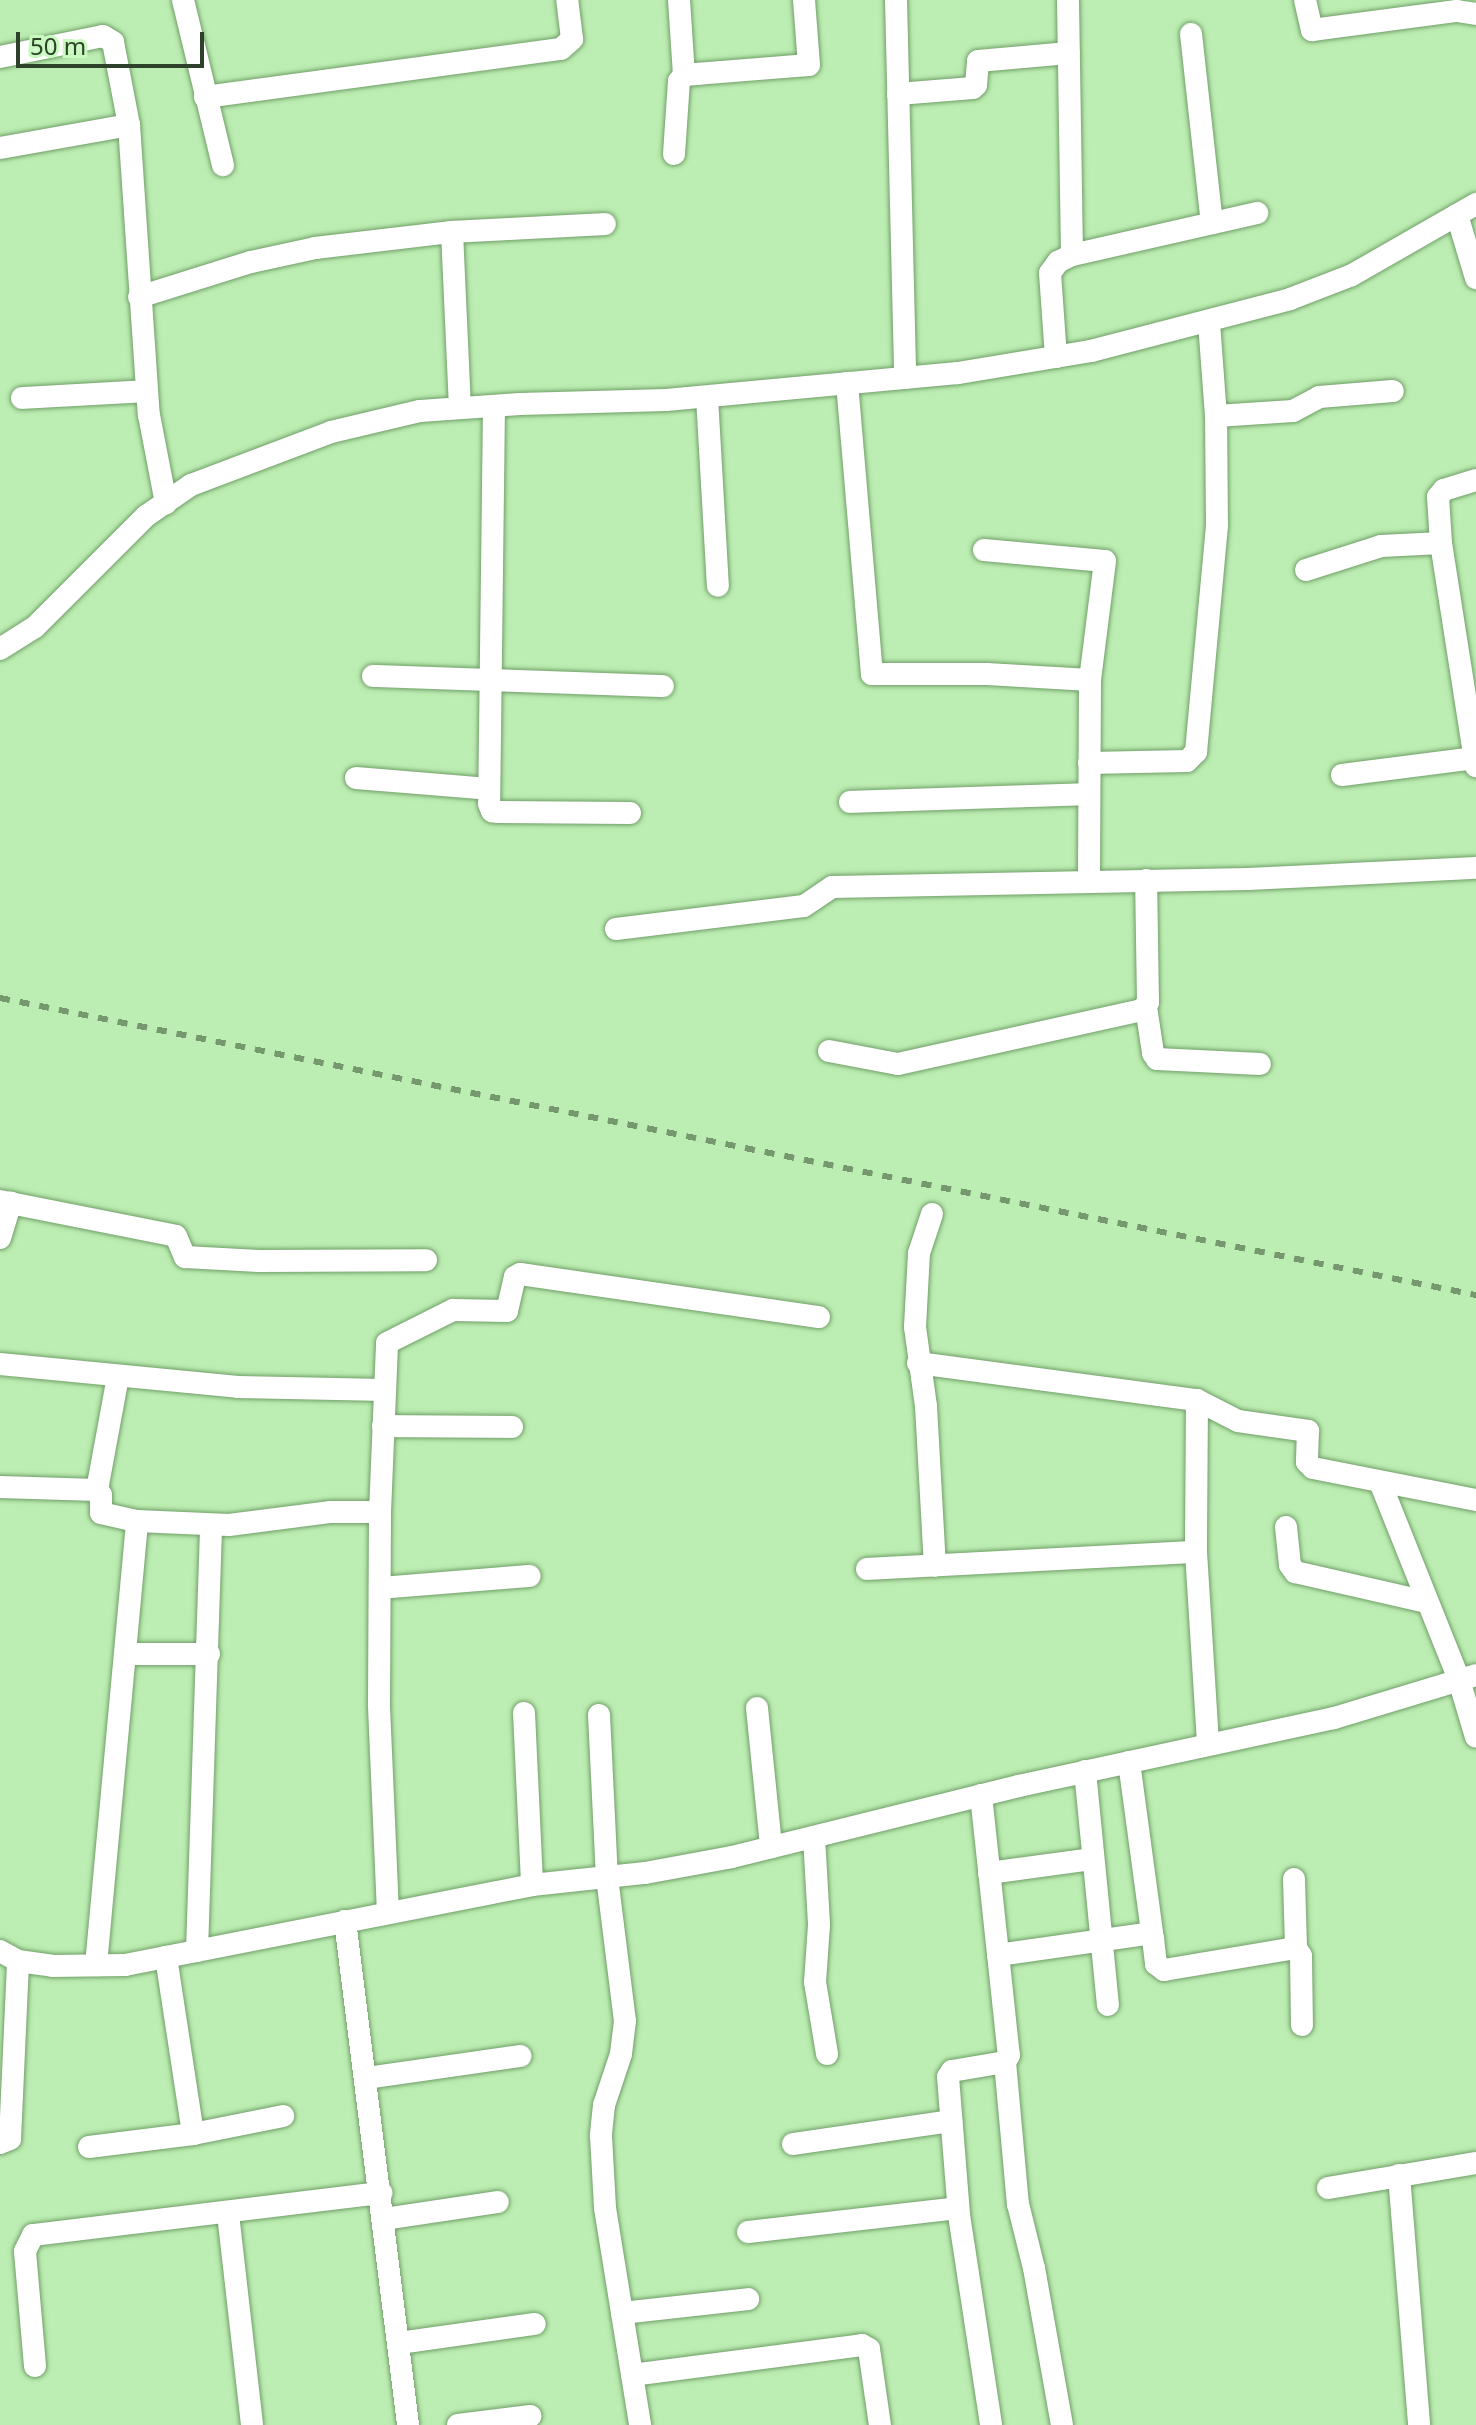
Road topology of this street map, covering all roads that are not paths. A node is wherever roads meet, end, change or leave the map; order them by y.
1 (183, 0) edge
2 (567, 0) edge
3 (679, 0) edge
4 (804, 0) edge
5 (896, 0) edge
6 (1068, 0) edge
7 (1305, 0) edge
8 (1476, 14) edge
9 (1191, 34) dead end
10 (1069, 53) junction
11 (0, 57) edge
12 (684, 75) junction
13 (898, 94) junction
14 (205, 97) junction
15 (129, 125) junction
16 (0, 148) edge
17 (674, 154) dead end
18 (223, 165) dead end
19 (1467, 210) edge
20 (1257, 213) dead end
21 (1212, 223) junction
22 (605, 224) dead end
23 (452, 232) junction
24 (1072, 255) junction
25 (1476, 278) edge
26 (139, 297) junction
27 (1209, 322) junction
28 (1056, 357) junction
29 (905, 378) junction
30 (847, 383) junction
31 (146, 391) junction
32 (1393, 391) dead end
33 (707, 397) junction
34 (22, 398) dead end
35 (494, 406) junction
36 (460, 408) junction
37 (1216, 416) junction
38 (1476, 480) edge
39 (166, 503) junction
40 (1441, 543) junction
41 (984, 550) dead end
42 (1306, 570) dead end
43 (718, 586) dead end
44 (0, 649) edge
45 (373, 676) dead end
46 (1090, 680) junction
47 (490, 683) junction
48 (663, 686) dead end
49 (1475, 762) edge
50 (1089, 763) junction
51 (1342, 775) dead end
52 (356, 778) dead end
53 (489, 789) junction
54 (1088, 794) junction
55 (850, 802) dead end
56 (630, 813) dead end
57 (1476, 868) edge
58 (1146, 880) junction
59 (1089, 881) junction
60 (616, 929) dead end
61 (1146, 1007) junction
62 (829, 1051) dead end
63 (1260, 1064) dead end
64 (5, 1202) edge
65 (932, 1214) dead end
66 (0, 1238) edge
67 (426, 1260) dead end
68 (819, 1317) dead end
69 (918, 1363) junction
70 (0, 1364) edge
71 (118, 1377) junction
72 (385, 1390) junction
73 (1197, 1400) junction
74 (383, 1426) junction
75 (512, 1427) dead end
76 (1380, 1482) junction
77 (0, 1487) edge
78 (97, 1490) junction
79 (1476, 1500) edge
80 (380, 1512) junction
81 (137, 1521) junction
82 (211, 1525) junction
83 (1286, 1527) dead end
84 (1196, 1552) junction
85 (935, 1566) junction
86 (867, 1569) dead end
87 (530, 1576) dead end
88 (380, 1588) junction
89 (1427, 1602) junction
90 (127, 1654) junction
91 (209, 1654) junction
92 (1467, 1678) edge
93 (757, 1708) dead end
94 (524, 1713) dead end
95 (599, 1715) dead end
96 (1476, 1737) edge
97 (1208, 1745) junction
98 (1129, 1762) junction
99 (1085, 1771) junction
100 (981, 1795) junction
101 (814, 1837) junction
102 (771, 1847) junction
103 (1093, 1859) junction
104 (989, 1873) junction
105 (607, 1877) junction
106 (1294, 1879) dead end
107 (532, 1885) junction
108 (388, 1913) junction
109 (345, 1921) junction
110 (1153, 1939) junction
111 (1100, 1941) junction
112 (1296, 1948) junction
113 (197, 1951) junction
114 (998, 1955) junction
115 (9, 1956) edge
116 (166, 1957) junction
117 (96, 1965) junction
118 (1108, 2005) dead end
119 (1302, 2025) dead end
120 (827, 2054) dead end
121 (520, 2056) dead end
122 (1005, 2062) junction
123 (366, 2078) junction
124 (283, 2116) dead end
125 (951, 2121) junction
126 (193, 2134) junction
127 (0, 2143) edge
128 (793, 2144) dead end
129 (89, 2147) dead end
130 (1476, 2163) edge
131 (1399, 2175) junction
132 (1328, 2188) dead end
133 (381, 2193) junction
134 (498, 2202) dead end
135 (958, 2208) junction
136 (228, 2214) junction
137 (384, 2219) junction
138 (748, 2232) dead end
139 (748, 2299) dead end
140 (622, 2313) junction
141 (535, 2324) dead end
142 (399, 2343) junction
143 (35, 2366) dead end
144 (632, 2375) junction
145 (530, 2416) dead end
146 (252, 2425) edge
147 (408, 2425) edge
148 (458, 2425) edge
149 (640, 2425) edge
150 (880, 2425) edge
151 (991, 2425) edge
152 (1062, 2425) edge
153 (1419, 2425) edge

1 - 14 street
2 - 14 street
3 - 12 street
4 - 12 street
5 - 13 street
6 - 10 street
7 - 8 street
9 - 21 street
10 - 13 street
10 - 24 street
11 - 15 street
12 - 17 street
13 - 29 street
14 - 18 street
15 - 16 street
15 - 26 street
19 - 25 street
19 - 27 street
20 - 21 street
21 - 24 street
22 - 23 street
23 - 26 street
23 - 36 street
24 - 28 street
26 - 31 street
27 - 28 street
27 - 37 street
28 - 29 street
29 - 30 street
30 - 33 street
30 - 46 street
31 - 34 street
31 - 39 street
32 - 37 street
33 - 35 street
33 - 43 street
35 - 36 street
35 - 47 street
36 - 39 street
37 - 50 street
38 - 40 street
39 - 44 street
40 - 42 street
40 - 49 street
41 - 46 street
45 - 47 street
46 - 50 street
47 - 48 street
47 - 53 street
49 - 51 street
50 - 54 street
52 - 53 street
53 - 56 street
54 - 55 street
54 - 59 street
57 - 58 street
58 - 59 street
58 - 61 street
59 - 60 street
61 - 62 street
61 - 63 street
64 - 66 street
64 - 67 street
65 - 69 street
68 - 72 street
69 - 73 street
69 - 85 street
70 - 71 street
71 - 72 street
71 - 78 street
72 - 74 street
73 - 76 street
73 - 84 street
74 - 75 street
74 - 80 street
76 - 79 street
76 - 89 street
77 - 78 street
78 - 81 street
80 - 82 street
80 - 88 street
81 - 82 street
81 - 90 street
82 - 91 street
83 - 89 street
84 - 85 street
84 - 97 street
85 - 86 street
87 - 88 street
88 - 108 street
89 - 92 street
90 - 91 street
90 - 117 street
91 - 113 street
92 - 96 street
92 - 97 street
93 - 102 street
94 - 107 street
95 - 105 street
97 - 98 street
98 - 99 street
98 - 110 street
99 - 100 street
99 - 103 street
100 - 101 street
100 - 104 street
101 - 102 street
101 - 120 street
102 - 105 street
103 - 104 street
103 - 111 street
104 - 114 street
105 - 107 street
105 - 140 street
106 - 112 street
107 - 108 street
108 - 109 street
109 - 113 street
109 - 123 street
110 - 111 street
110 - 112 street
111 - 114 street
111 - 118 street
112 - 119 street
113 - 116 street
114 - 122 street
115 - 117 street
115 - 127 street
116 - 117 street
116 - 126 street
121 - 123 street
122 - 125 street
122 - 152 street
123 - 133 street
124 - 126 street
125 - 128 street
125 - 135 street
126 - 129 street
130 - 131 street
131 - 132 street
131 - 153 street
133 - 136 street
133 - 137 street
134 - 137 street
135 - 138 street
135 - 151 street
136 - 143 street
136 - 146 street
137 - 142 street
139 - 140 street
140 - 144 street
141 - 142 street
142 - 147 street
144 - 149 street
144 - 150 street
145 - 148 street

